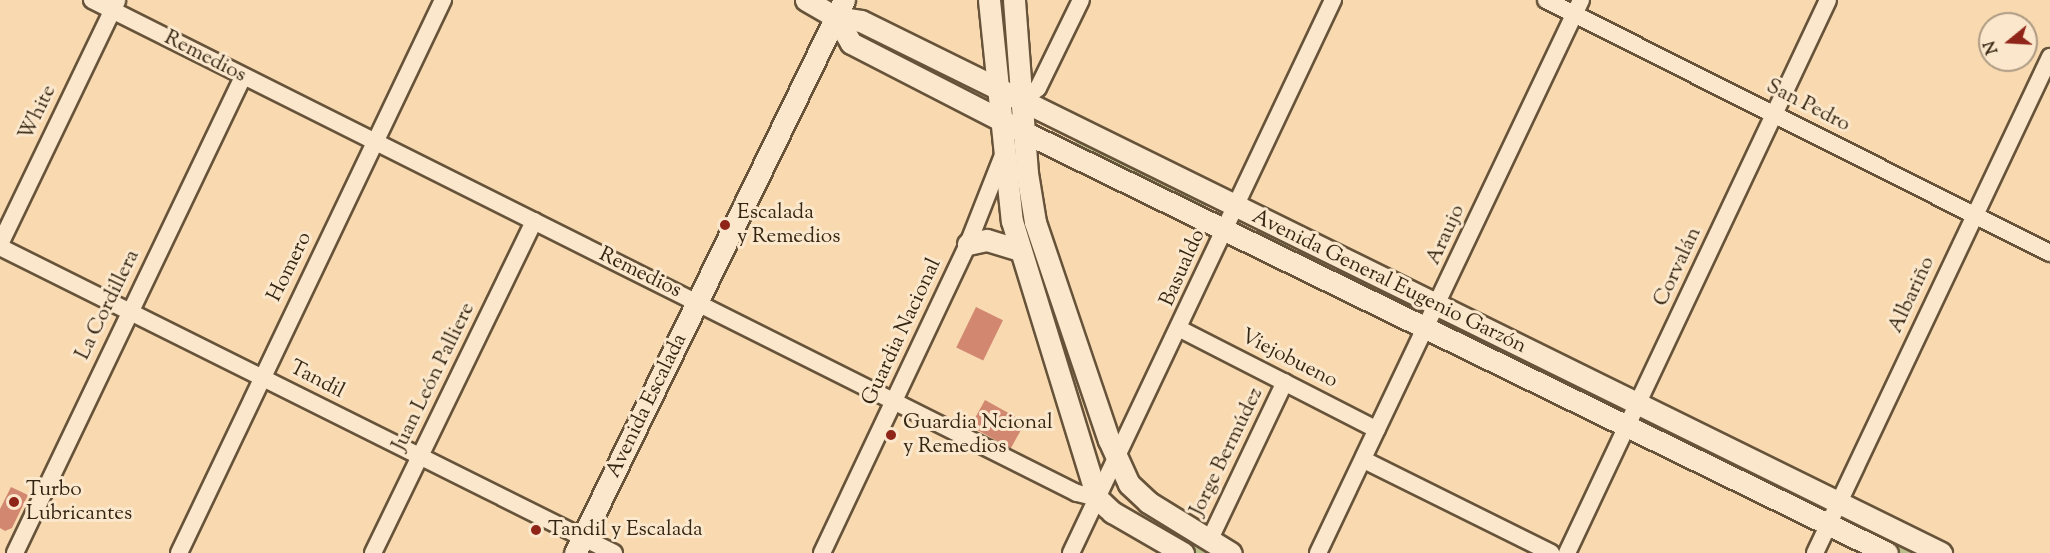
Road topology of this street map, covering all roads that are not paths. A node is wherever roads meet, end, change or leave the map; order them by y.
1 (92, 0) edge
2 (443, 0) edge
3 (806, 0) edge
4 (989, 0) edge
5 (1014, 0) edge
6 (1081, 0) edge
7 (1333, 0) edge
8 (1546, 0) edge
9 (1828, 0) edge
10 (115, 5) edge
11 (1577, 7) edge
12 (840, 8) edge
13 (2050, 57) edge
14 (243, 77) junction
15 (998, 88) junction
16 (1021, 101) junction
17 (1774, 114) junction
18 (1000, 118) junction
19 (1024, 132) junction
20 (375, 142) junction
21 (1004, 153) junction
22 (1235, 207) junction
23 (1975, 215) junction
24 (534, 221) junction
25 (1225, 229) junction
26 (968, 244) junction
27 (0, 246) edge
28 (1020, 250) junction
29 (2050, 253) edge
30 (698, 302) junction
31 (1437, 306) junction
32 (129, 312) junction
33 (1428, 328) junction
34 (1180, 329) junction
35 (262, 377) junction
36 (1285, 382) junction
37 (895, 402) junction
38 (1638, 404) junction
39 (1629, 424) junction
40 (1377, 430) junction
41 (420, 458) junction
42 (1116, 458) junction
43 (1364, 460) junction
44 (1097, 498) junction
45 (1839, 502) junction
46 (1828, 524) junction
47 (1209, 541) junction
48 (579, 545) edge
49 (15, 553) edge
50 (179, 553) edge
51 (374, 553) edge
52 (614, 553) edge
53 (822, 553) edge
54 (1071, 553) edge
55 (1183, 553) edge
56 (1232, 553) edge
57 (1318, 553) edge
58 (1551, 553) edge
59 (1568, 553) edge
60 (1815, 553) edge
61 (1887, 553) edge
62 (1941, 553) edge

1 - 10 street, Remedios
2 - 20 street, Homero
3 - 12 street, Avenida General Eugenio Garzón
4 - 15 street
5 - 16 street
6 - 16 street
7 - 22 street, Basualdo
8 - 11 street, San Pedro
9 - 17 street, Corvalán
10 - 14 street, Remedios
10 - 27 street, White
11 - 17 street, San Pedro
11 - 31 street, Araujo
12 - 15 street, Avenida General Eugenio Garzón
12 - 18 street, Avenida General Eugenio Garzón
12 - 30 street, Avenida Escalada
13 - 23 street, Albariño
14 - 20 street, Remedios
14 - 32 street, La Cordillera
15 - 16 street, Avenida General Eugenio Garzón
15 - 18 street
16 - 19 street
16 - 22 street, Avenida General Eugenio Garzón
17 - 23 street, San Pedro
17 - 38 street, Corvalán
18 - 19 street, Avenida General Eugenio Garzón
18 - 21 street
19 - 21 street, Guardia Nacional
19 - 25 street, Avenida General Eugenio Garzón
19 - 42 street
20 - 24 street, Remedios
20 - 35 street, Homero
21 - 26 street, Guardia Nacional
21 - 28 street
22 - 25 street, Basualdo
22 - 31 street, Avenida General Eugenio Garzón
23 - 29 street, San Pedro
23 - 45 street, Albariño
24 - 30 street, Remedios
24 - 41 street, Juan León Palliere
25 - 33 street, Avenida General Eugenio Garzón
25 - 34 street, Basualdo
26 - 28 street
26 - 37 street, Guardia Nacional
27 - 32 street, Tandil
28 - 44 street
30 - 37 street, Remedios
30 - 48 street, Avenida Escalada
31 - 33 street, Araujo
31 - 38 street, Avenida General Eugenio Garzón
32 - 35 street, Tandil
32 - 49 street, La Cordillera
33 - 39 street, Avenida General Eugenio Garzón
33 - 40 street, Araujo
34 - 36 street, Viejobueno
34 - 42 street, Basualdo
35 - 41 street, Tandil
35 - 50 street, Homero
36 - 40 street, Viejobueno
36 - 47 street, Jorge Bermúdez
37 - 44 street, Remedios
37 - 53 street, Guardia Nacional
38 - 39 street, Corvalán
38 - 45 street, Avenida General Eugenio Garzón
39 - 46 street, Avenida General Eugenio Garzón
39 - 59 street, Corvalán
40 - 43 street, Araujo
41 - 48 street, Tandil
41 - 51 street, Juan León Palliere
42 - 44 street, Basualdo
42 - 47 street
43 - 57 street, Araujo
43 - 58 street
44 - 54 street, Basualdo
44 - 55 street, Remedios
45 - 46 street, Albariño
45 - 62 street, Avenida General Eugenio Garzón
46 - 60 street, Albariño
46 - 61 street, Avenida General Eugenio Garzón
47 - 56 street
48 - 52 street, Tandil

